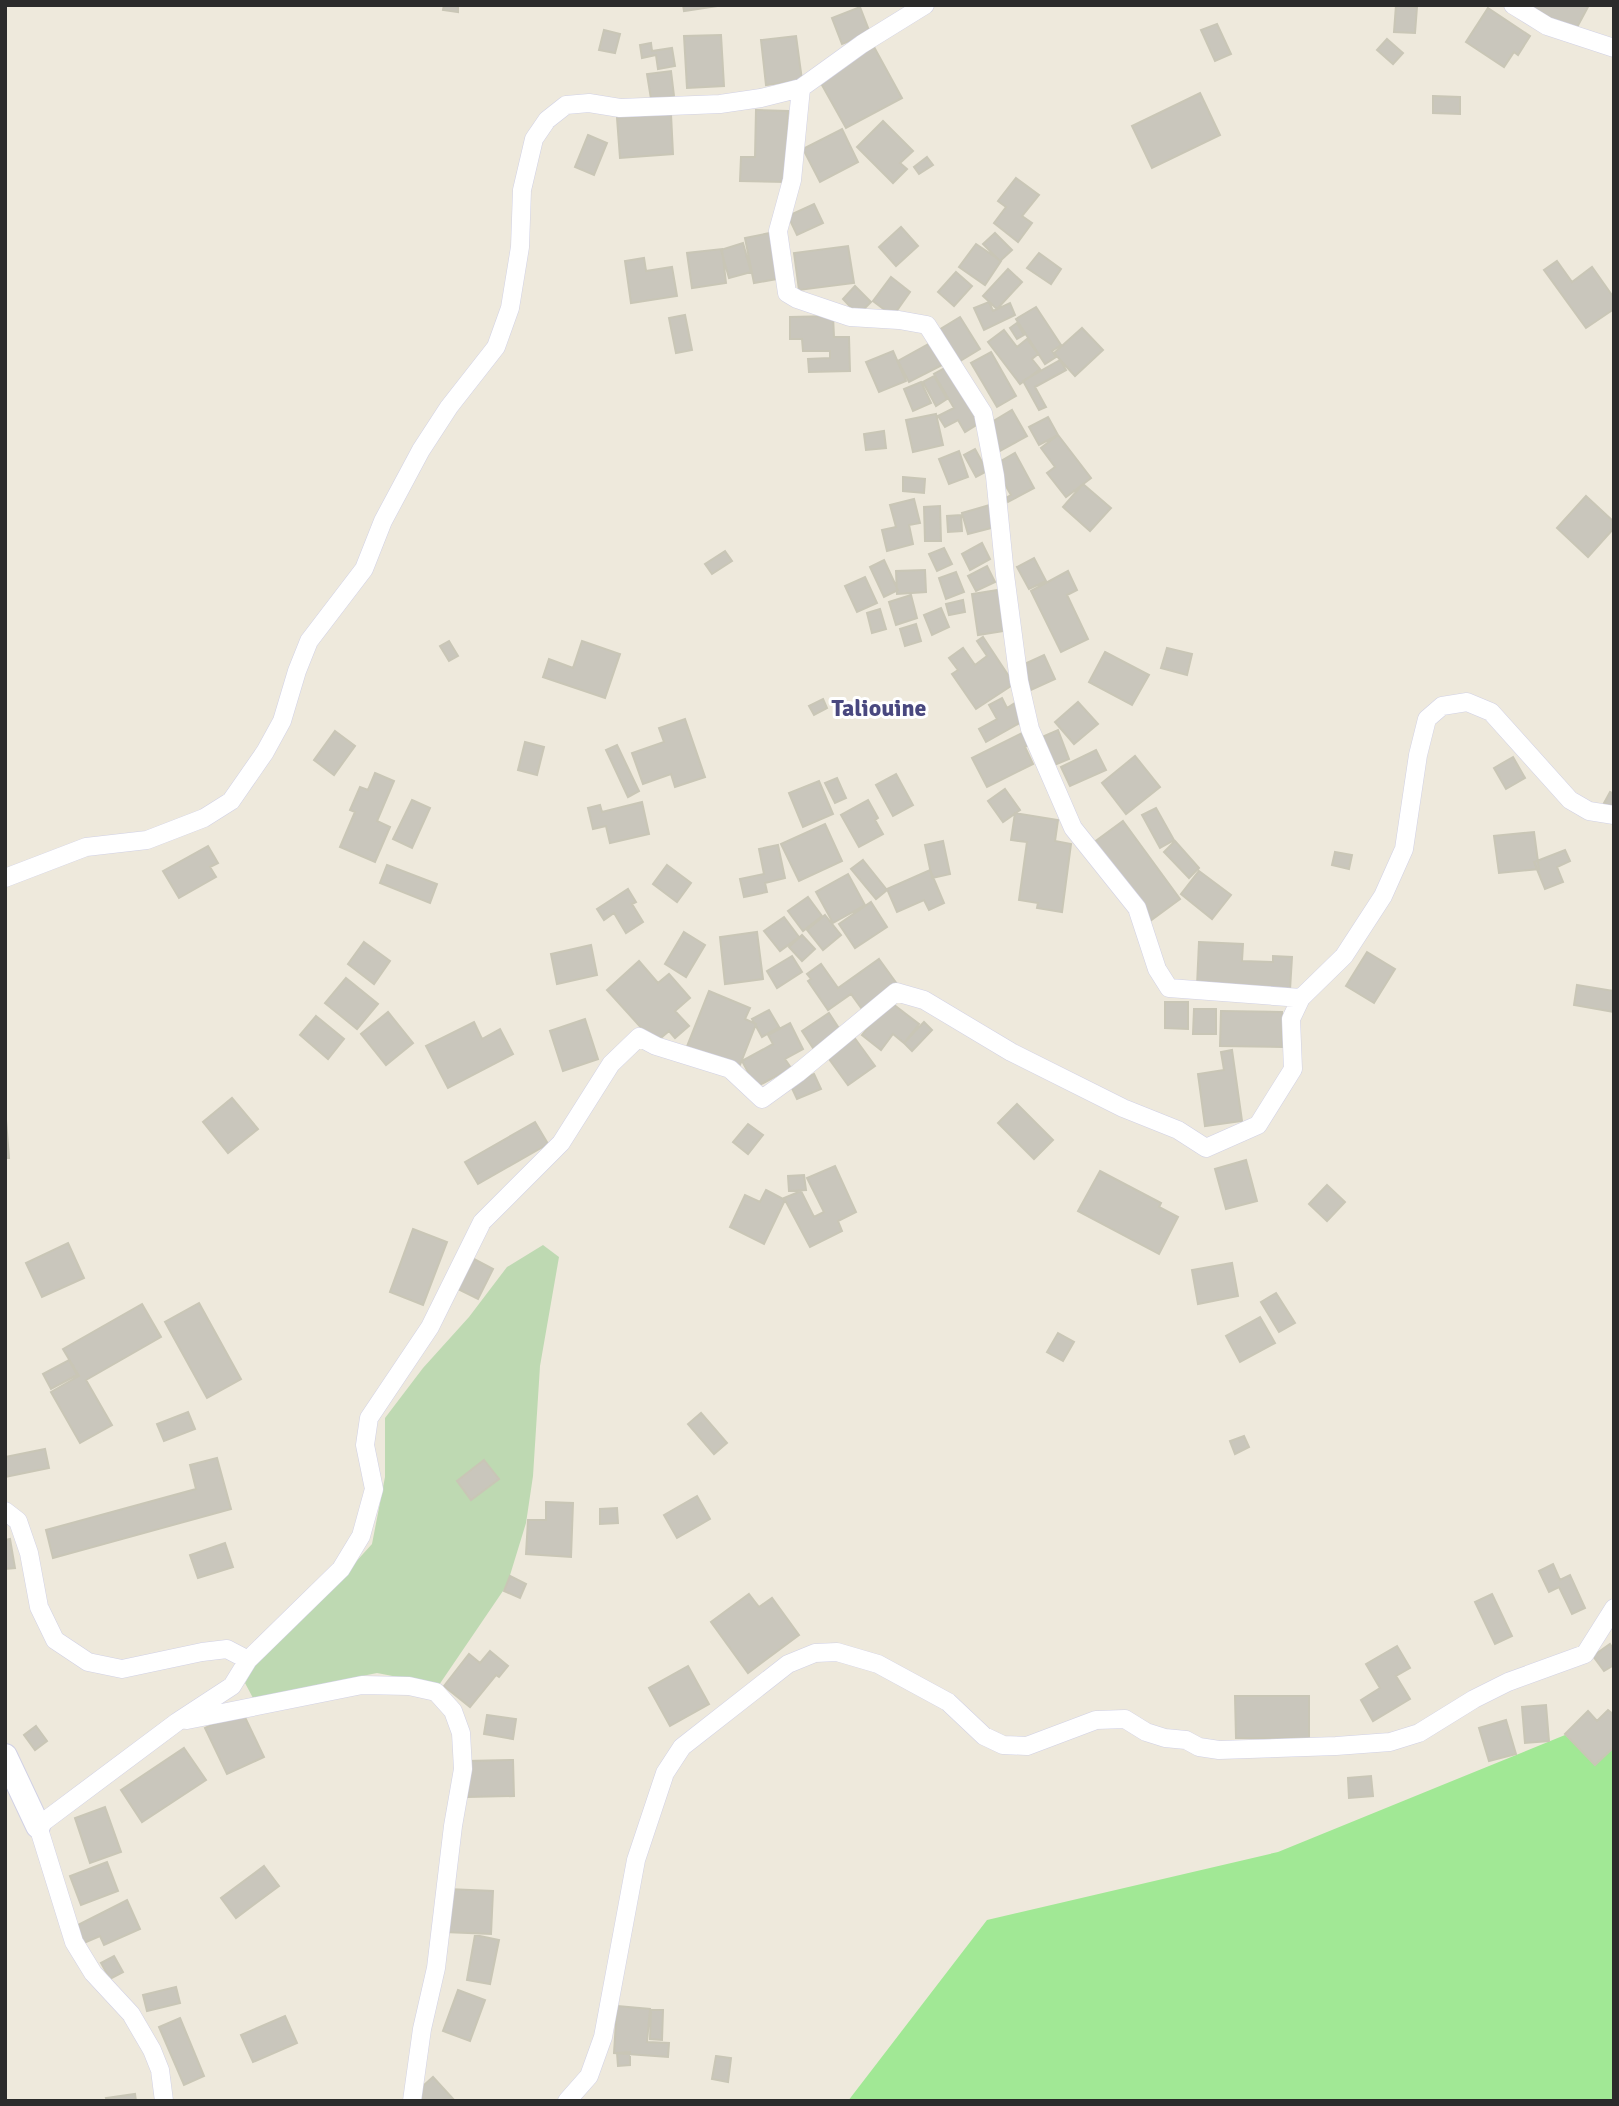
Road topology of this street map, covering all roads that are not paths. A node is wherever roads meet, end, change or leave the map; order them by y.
1 (925, 5) edge
2 (1513, 5) edge
3 (1614, 48) edge
4 (801, 88) junction
5 (1614, 815) edge
6 (5, 878) edge
7 (1301, 998) junction
8 (5, 1511) edge
9 (1614, 1608) edge
10 (248, 1660) junction
11 (177, 1722) junction
12 (5, 1756) edge
13 (38, 1826) junction
14 (164, 2101) edge
15 (412, 2101) edge
16 (567, 2101) edge

1 - 4 street
2 - 3 street
4 - 6 street
4 - 7 street
5 - 7 street
7 - 10 street
8 - 10 street
9 - 16 street
10 - 11 street
11 - 13 street
11 - 15 street
12 - 13 street
13 - 14 street

